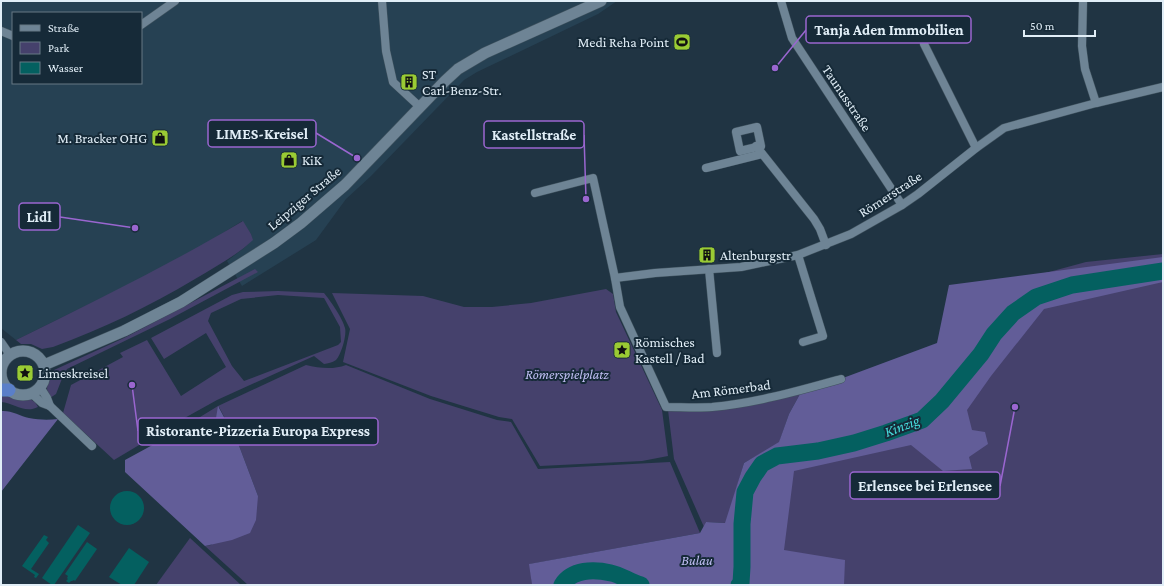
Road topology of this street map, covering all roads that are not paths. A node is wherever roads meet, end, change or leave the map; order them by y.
1 (175, 1) edge
2 (382, 1) edge
3 (601, 1) edge
4 (780, 1) edge
5 (1084, 1) edge
6 (142, 24) edge
7 (924, 25) dead end
8 (1, 31) edge
9 (12, 36) edge
10 (1163, 87) edge
11 (1096, 103) junction
12 (420, 107) junction
13 (756, 146) dead end
14 (976, 148) junction
15 (762, 154) junction
16 (706, 168) dead end
17 (535, 193) dead end
18 (902, 205) junction
19 (826, 245) junction
20 (798, 255) junction
21 (709, 269) junction
22 (615, 278) junction
23 (1, 342) edge
24 (804, 342) dead end
25 (717, 353) dead end
26 (10, 355) junction
27 (44, 365) junction
28 (1, 370) edge
29 (841, 379) dead end
30 (5, 390) edge
31 (36, 390) junction
32 (92, 446) dead end

1 - 6 street
2 - 12 street
3 - 12 main road, Leipziger Straße
4 - 18 street, Taunusstraße
5 - 11 street
7 - 14 street
8 - 9 street
10 - 11 street, Römerstraße
11 - 14 street, Römerstraße
12 - 27 main road, Leipziger Straße
13 - 15 street
14 - 18 street, Römerstraße
15 - 16 street
15 - 19 street
17 - 22 street
18 - 19 street, Römerstraße
19 - 20 street, Römerstraße
20 - 21 street, Römerstraße
20 - 24 street
21 - 22 street, Römerstraße
21 - 25 street
22 - 29 street, Am Römerbad
23 - 26 street
26 - 27 main road
26 - 28 main road
27 - 31 main road
28 - 30 main road
30 - 31 main road
31 - 32 street

